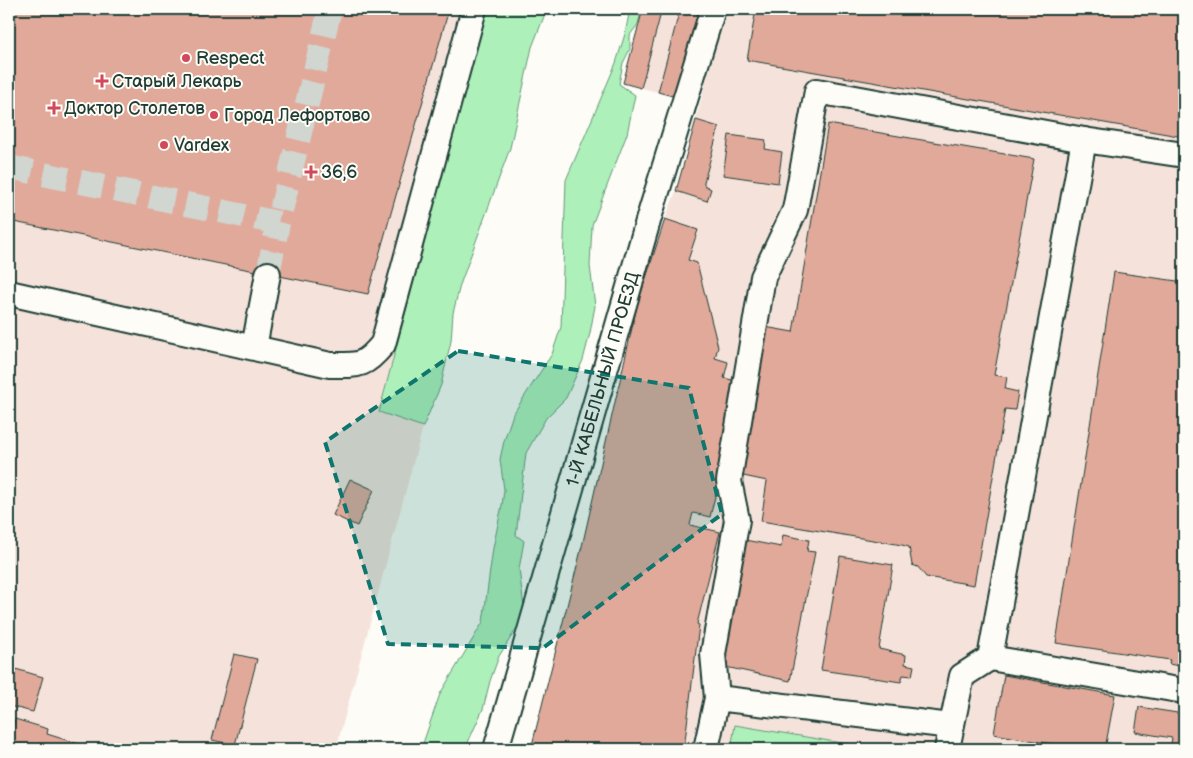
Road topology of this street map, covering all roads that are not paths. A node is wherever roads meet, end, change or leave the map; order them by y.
1 (474, 9) edge
2 (713, 9) edge
3 (1084, 140) junction
4 (1184, 156) edge
5 (268, 274) tunnel mouth
6 (9, 293) edge
7 (254, 347) junction
8 (990, 658) junction
9 (1184, 691) edge
10 (717, 698) junction
11 (951, 726) junction
12 (496, 749) edge
13 (706, 749) edge
14 (947, 749) edge

1 - 7 street
2 - 12 street, 1-Й КАБЕЛЬНЫЙ ПРОЕЗД
3 - 4 street
3 - 8 street
3 - 10 street
5 - 7 street
6 - 7 street
8 - 9 street
8 - 11 street
10 - 11 street
10 - 13 street
11 - 14 street

